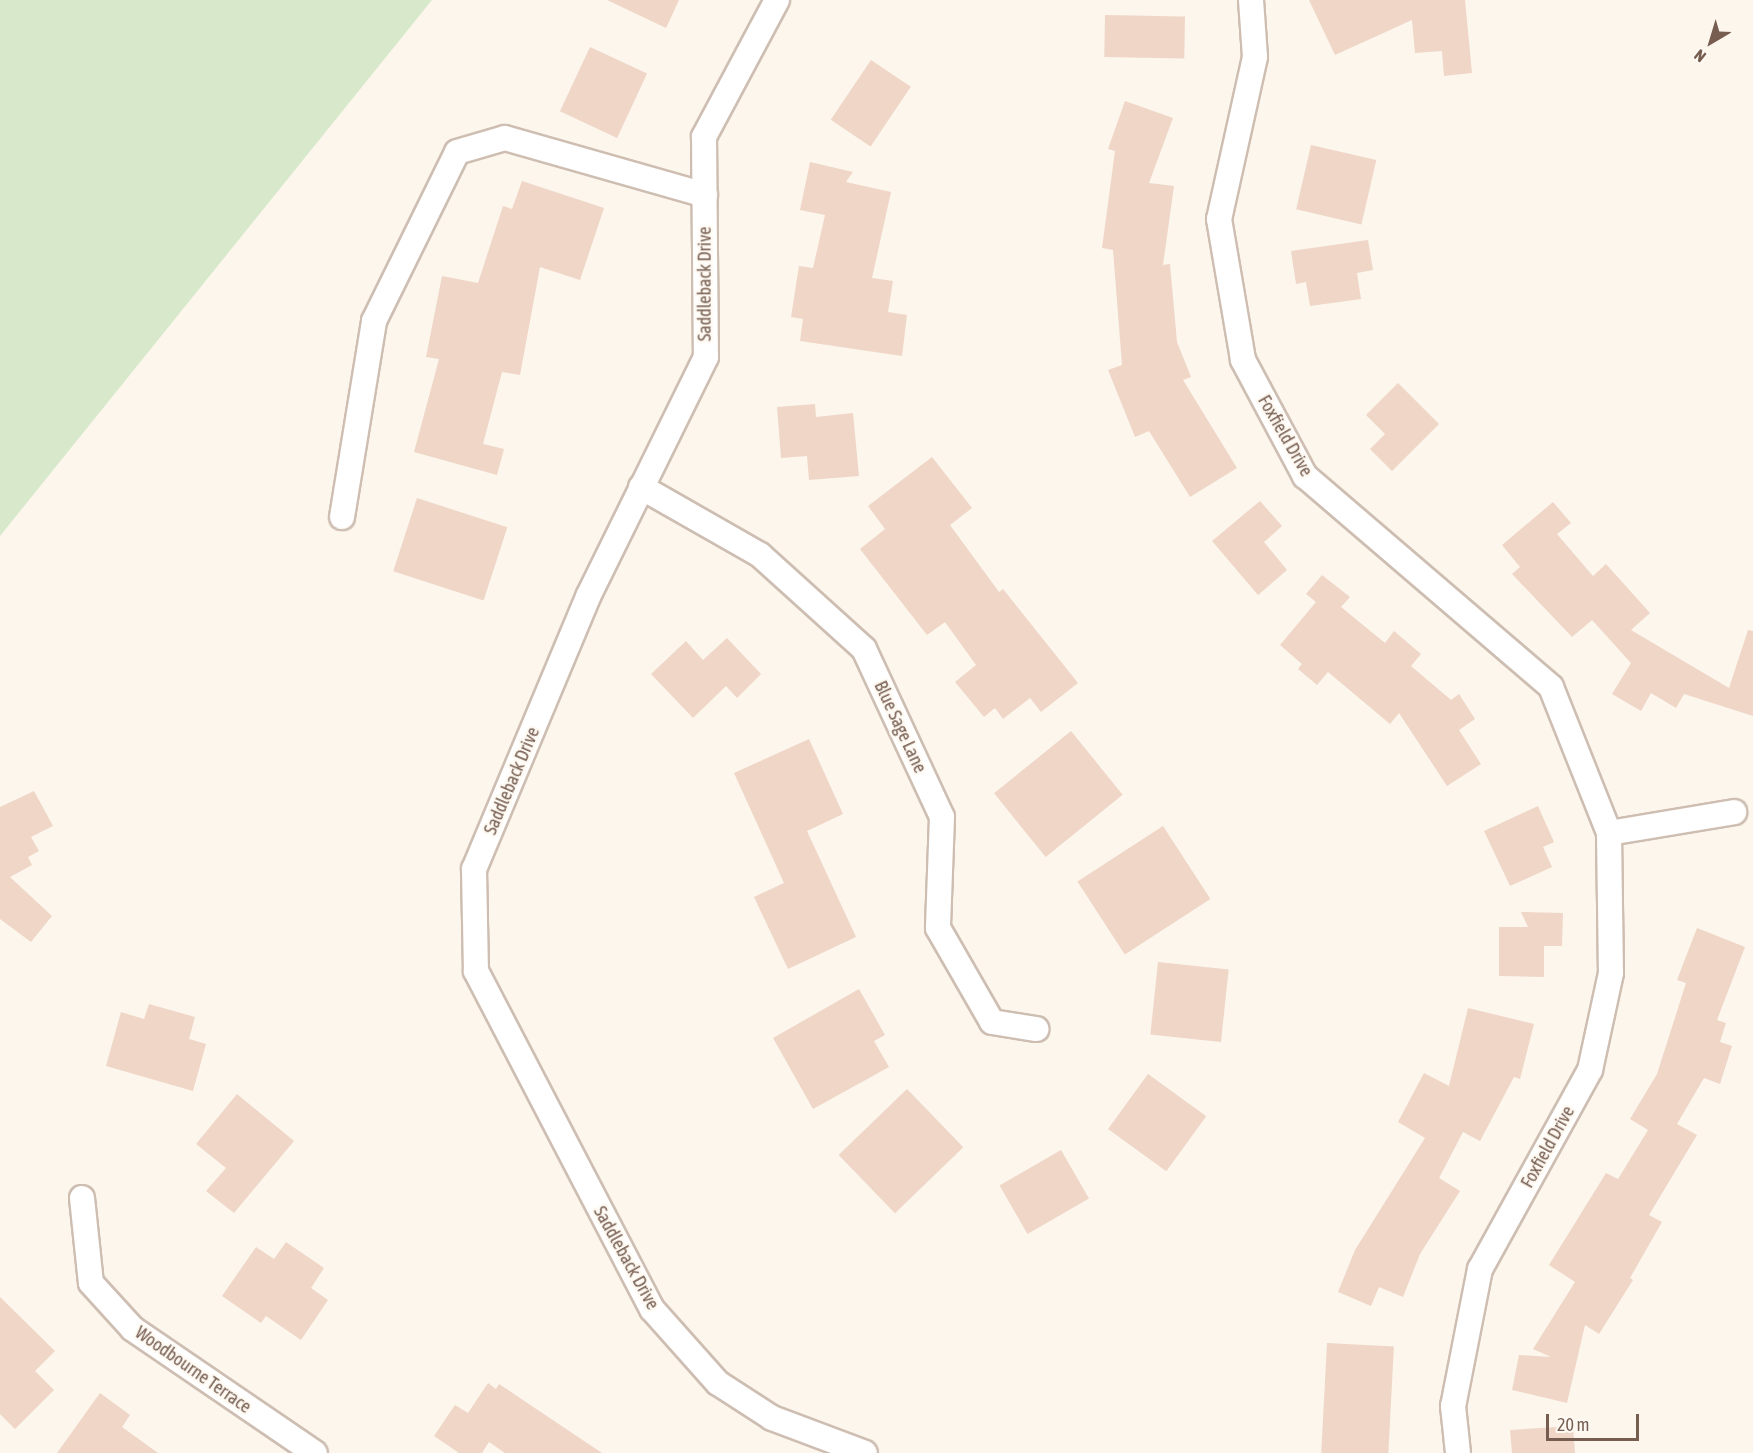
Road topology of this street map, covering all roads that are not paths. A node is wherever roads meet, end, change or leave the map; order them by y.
1 (777, 0) edge
2 (1251, 0) edge
3 (705, 195) junction
4 (641, 487) junction
5 (342, 517) dead end
6 (1734, 812) dead end
7 (1609, 833) junction
8 (1036, 1029) dead end
9 (82, 1198) dead end
10 (850, 1451) edge
11 (315, 1453) edge
12 (1458, 1453) edge

1 - 3 street, Saddleback Drive
2 - 7 street, Foxfield Drive
3 - 4 street, Saddleback Drive
3 - 5 street
4 - 8 street, Blue Sage Lane
4 - 10 street, Saddleback Drive
6 - 7 street
7 - 12 street, Foxfield Drive
9 - 11 street, Woodbourne Terrace

